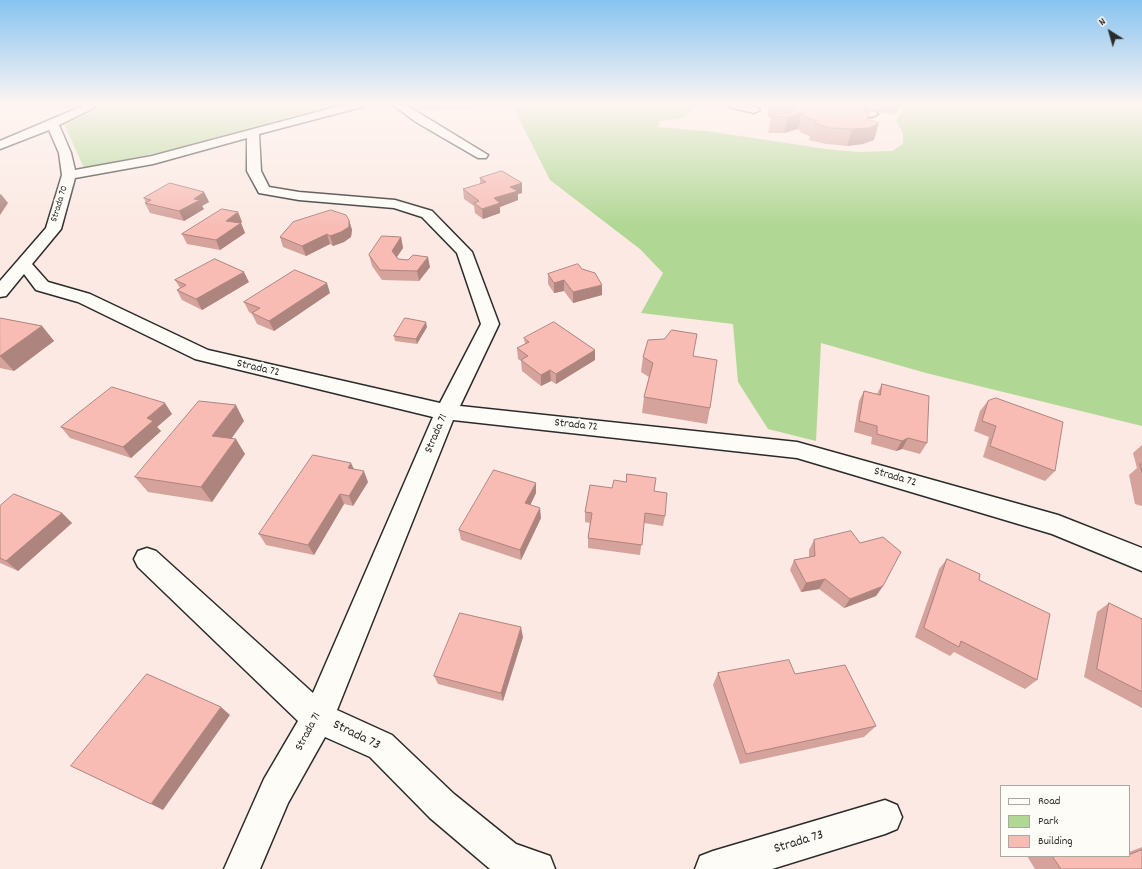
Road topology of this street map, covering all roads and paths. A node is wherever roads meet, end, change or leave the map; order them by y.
1 (62, 146) edge
2 (205, 146) edge
3 (253, 146) edge
4 (465, 146) edge
5 (482, 155) dead end
6 (70, 175) junction
7 (24, 264) junction
8 (0, 292) edge
9 (446, 412) junction
10 (147, 558) dead end
11 (1142, 560) edge
12 (318, 718) junction
13 (885, 817) dead end
14 (242, 869) edge
15 (537, 869) edge
16 (713, 869) edge

1 - 6 street, Strada 70
2 - 6 street
3 - 9 street, Strada 71
4 - 5 street
6 - 7 street, Strada 70
7 - 8 street, Strada 70
7 - 9 street, Strada 72
9 - 11 street, Strada 72
9 - 12 street, Strada 71
10 - 12 street, Strada 73
12 - 14 street, Strada 71
12 - 15 street, Strada 73
13 - 16 street, Strada 73

